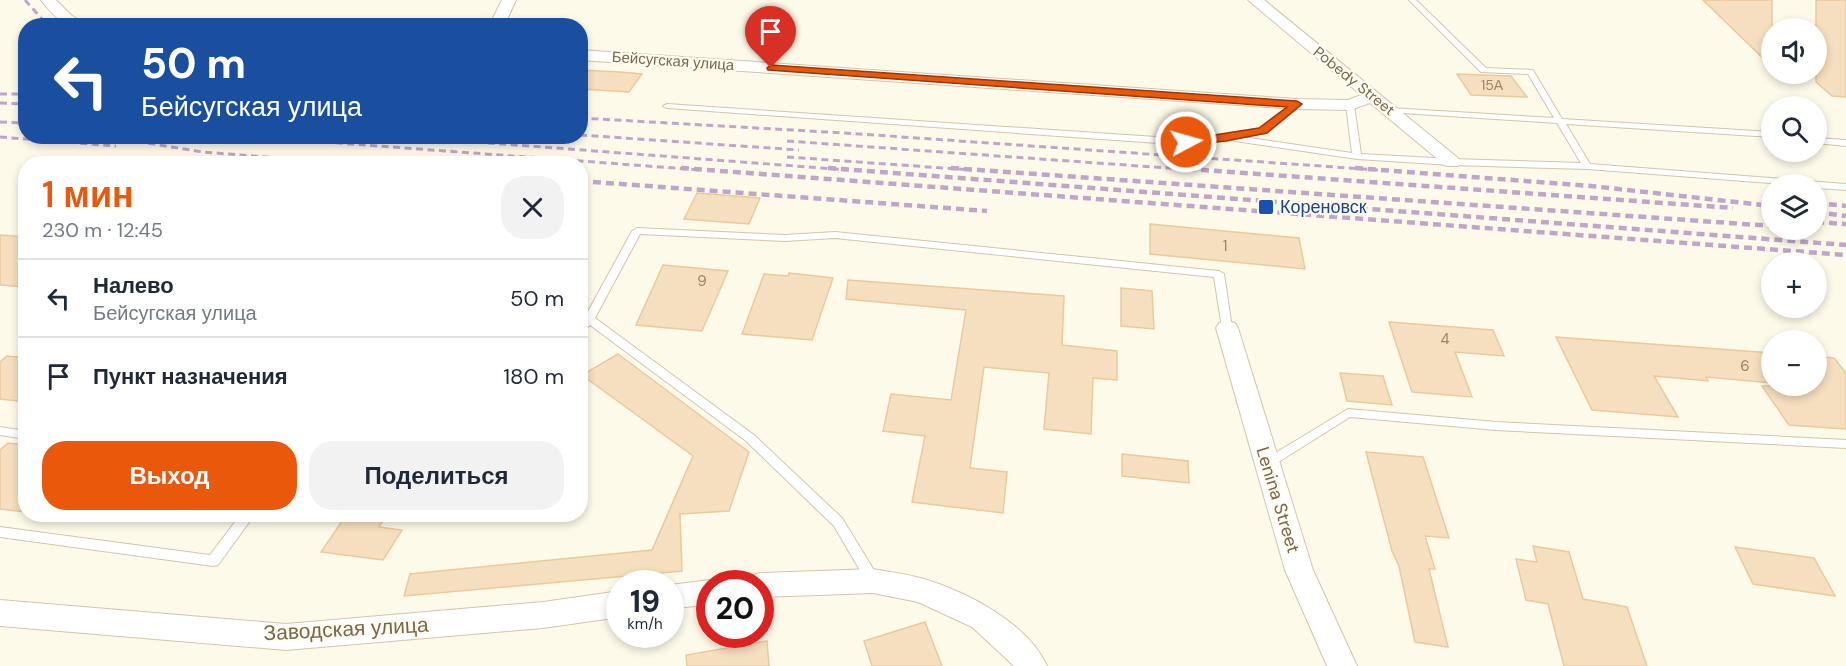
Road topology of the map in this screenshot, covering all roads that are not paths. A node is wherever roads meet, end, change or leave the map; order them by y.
1 (48, 0) edge
2 (509, 0) edge
3 (1254, 0) edge
4 (1412, 0) edge
5 (66, 18) edge
6 (500, 18) edge
7 (588, 56) edge
8 (1374, 96) junction
9 (1297, 104) junction
10 (1350, 105) junction
11 (667, 106) dead end
12 (1390, 110) junction
13 (1560, 120) junction
14 (1761, 134) edge
15 (1226, 138) junction
16 (1827, 141) edge
17 (1846, 144) edge
18 (1357, 156) junction
19 (1452, 162) junction
20 (1587, 166) junction
21 (1761, 180) edge
22 (1827, 186) edge
23 (1846, 187) edge
24 (589, 319) joint
25 (1227, 328) joint
26 (0, 431) edge
27 (18, 434) edge
28 (1846, 444) edge
29 (1267, 463) junction
30 (243, 522) edge
31 (0, 532) edge
32 (873, 581) junction
33 (774, 585) edge
34 (606, 606) edge
35 (0, 613) edge
36 (1032, 666) edge
37 (1342, 666) edge

1 - 5 street
2 - 6 street
3 - 8 street, Pobedy Street
4 - 13 lane
7 - 9 street, Бейсугская улица
8 - 10 street, Бейсугская улица
8 - 12 street, Pobedy Street
9 - 10 street, Бейсугская улица
9 - 15 lane
10 - 18 lane
11 - 15 lane
12 - 13 lane
12 - 19 street, Pobedy Street
13 - 14 lane
13 - 20 lane
15 - 18 lane
16 - 17 lane
18 - 19 lane
19 - 20 lane
20 - 21 lane
22 - 23 lane
24 - 25 lane
24 - 32 lane
25 - 29 street, Lenina Street
26 - 27 lane
28 - 29 lane
29 - 37 street, Lenina Street
30 - 31 lane
32 - 33 street
32 - 36 street
34 - 35 street, Заводская улица

